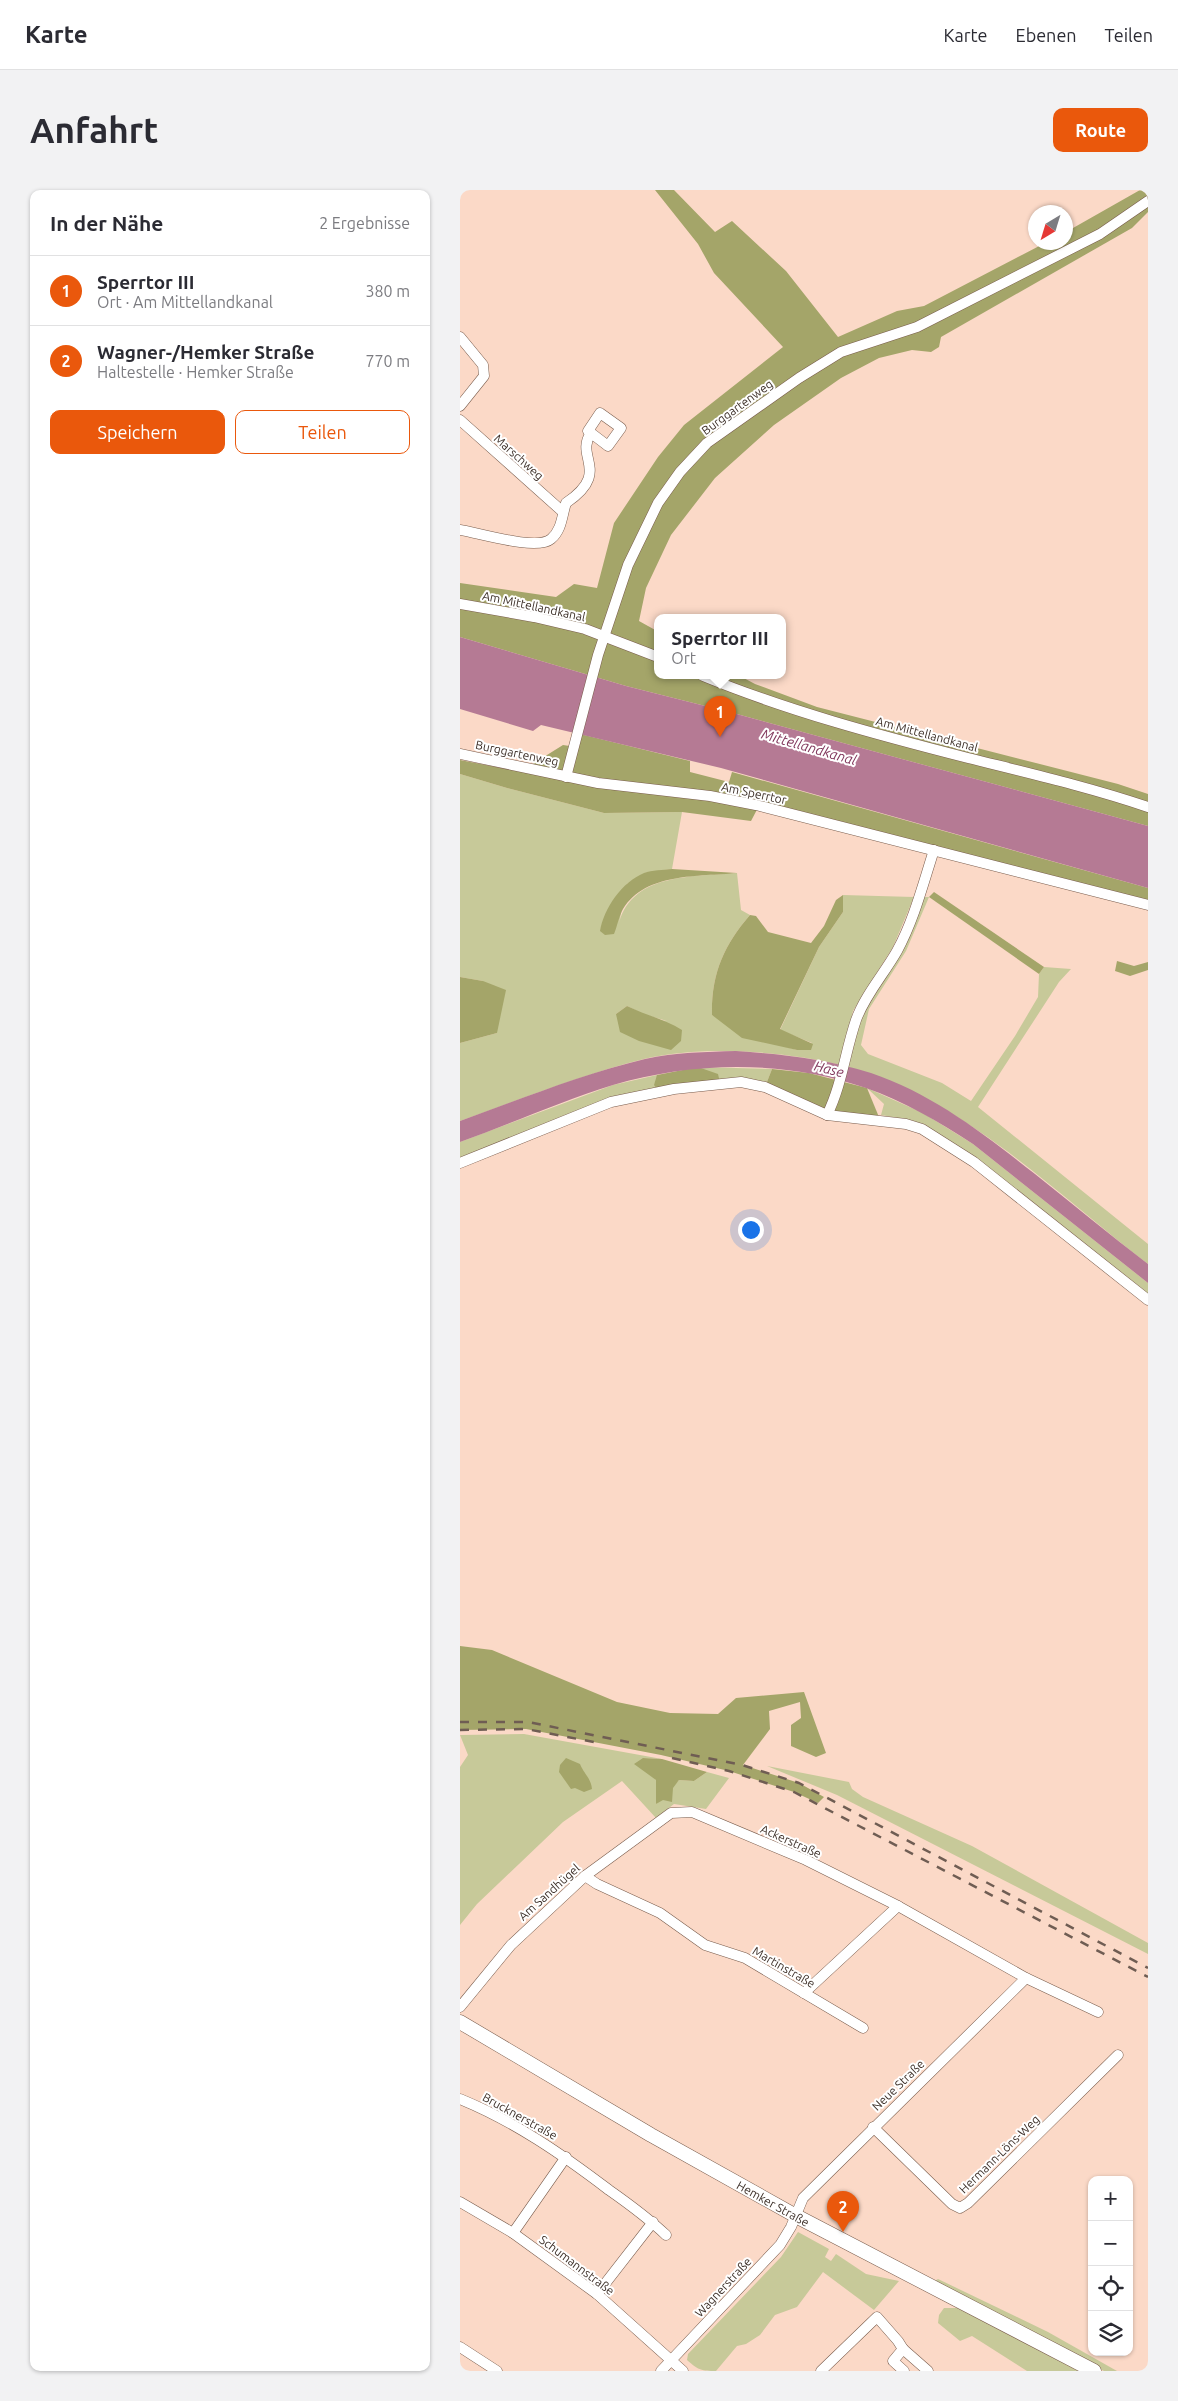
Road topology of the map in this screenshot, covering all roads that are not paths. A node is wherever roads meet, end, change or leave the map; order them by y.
1 (1148, 201) edge
2 (460, 337) edge
3 (460, 406) edge
4 (460, 420) edge
5 (591, 434) dead end
6 (563, 512) junction
7 (460, 530) edge
8 (460, 604) edge
9 (606, 637) junction
10 (654, 655) edge
11 (710, 679) edge
12 (460, 754) edge
13 (566, 777) junction
14 (1148, 807) edge
15 (934, 850) junction
16 (1148, 905) edge
17 (827, 1116) junction
18 (460, 1163) edge
19 (1148, 1300) edge
20 (671, 1813) joint
21 (585, 1876) junction
22 (898, 1906) junction
23 (1026, 1978) junction
24 (804, 1993) junction
25 (460, 2007) edge
26 (1098, 2012) dead end
27 (460, 2022) edge
28 (863, 2028) dead end
29 (1118, 2055) dead end
30 (460, 2099) edge
31 (873, 2127) junction
32 (566, 2157) junction
33 (460, 2202) edge
34 (796, 2216) junction
35 (653, 2222) junction
36 (513, 2233) junction
37 (666, 2235) dead end
38 (597, 2294) junction
39 (460, 2347) edge
40 (903, 2349) junction
41 (671, 2361) junction
42 (497, 2371) edge
43 (662, 2371) edge
44 (683, 2371) edge
45 (820, 2371) edge
46 (904, 2371) edge
47 (928, 2371) edge
48 (1094, 2371) edge

1 - 9 street, Burggartenweg
2 - 3 street
4 - 6 street, Marschweg
5 - 6 street
6 - 7 street
8 - 9 street, Am Mittellandkanal
9 - 10 street, Am Mittellandkanal
9 - 13 street, Burggartenweg
11 - 14 street, Am Mittellandkanal
12 - 13 street, Burggartenweg
13 - 15 street, Am Sperrtor
15 - 16 street, Am Sperrtor
15 - 17 street
17 - 18 street
17 - 19 street
20 - 21 street, Am Sandhügel
20 - 22 street, Ackerstraße
21 - 24 street, Martinstraße
21 - 25 street, Am Sandhügel
22 - 23 street, Ackerstraße
22 - 24 street
23 - 26 street, Ackerstraße
23 - 31 street, Neue Straße
24 - 28 street, Martinstraße
27 - 34 main road, Hemker Straße
29 - 31 street, Hermann-Löns-Weg
30 - 32 street, Brucknerstraße
31 - 34 street, Neue Straße
32 - 35 street, Brucknerstraße
32 - 36 street
33 - 36 street, Schumannstraße
34 - 41 street, Wagnerstraße
34 - 48 main road, Hemker Straße
35 - 37 street, Brucknerstraße
35 - 38 street
36 - 38 street, Schumannstraße
38 - 41 street, Schumannstraße
39 - 42 street
40 - 45 street
40 - 46 street
40 - 47 street
41 - 43 street, Wagnerstraße
41 - 44 street, Schumannstraße

